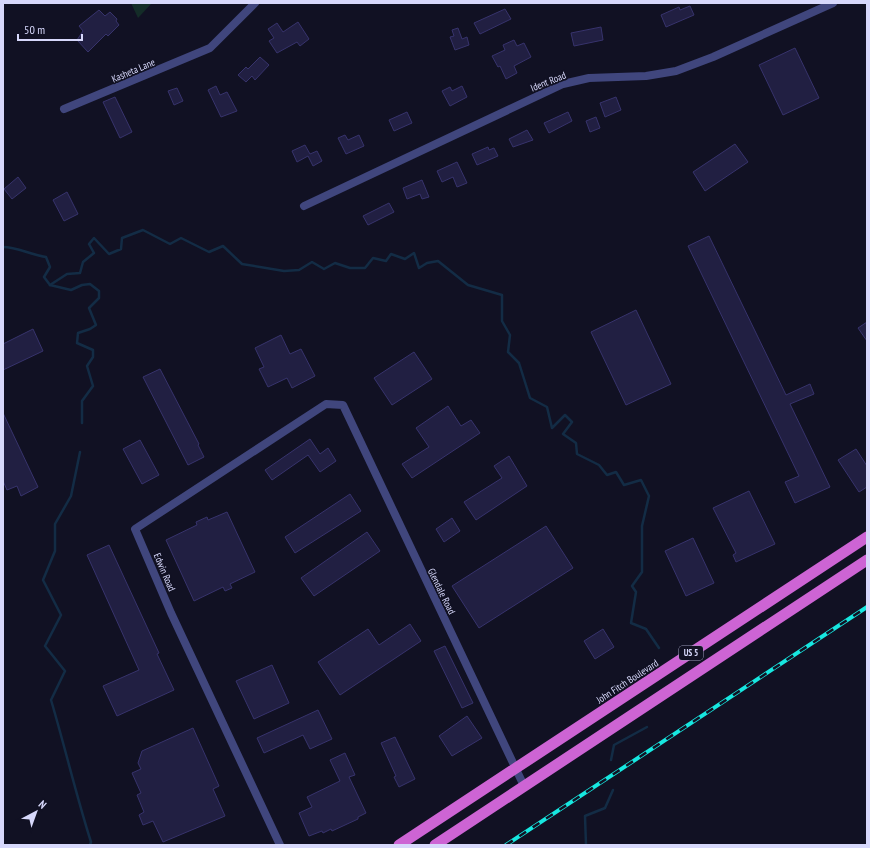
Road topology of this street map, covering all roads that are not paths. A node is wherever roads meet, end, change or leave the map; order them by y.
1 (255, 3) edge
2 (833, 3) edge
3 (64, 109) dead end
4 (304, 206) dead end
5 (342, 405) joint
6 (867, 537) edge
7 (867, 560) edge
8 (515, 768) junction
9 (524, 786) junction
10 (280, 845) edge
11 (399, 845) edge
12 (435, 845) edge

1 - 3 street, Kasheta Lane
2 - 4 street, Ident Road
5 - 8 street, Glendale Road
5 - 10 street, Edwin Road
6 - 8 highway, John Fitch Boulevard / US 5
7 - 9 highway, US 5
8 - 9 street, Glendale Road
8 - 11 highway, John Fitch Boulevard / US 5
9 - 12 highway, US 5

